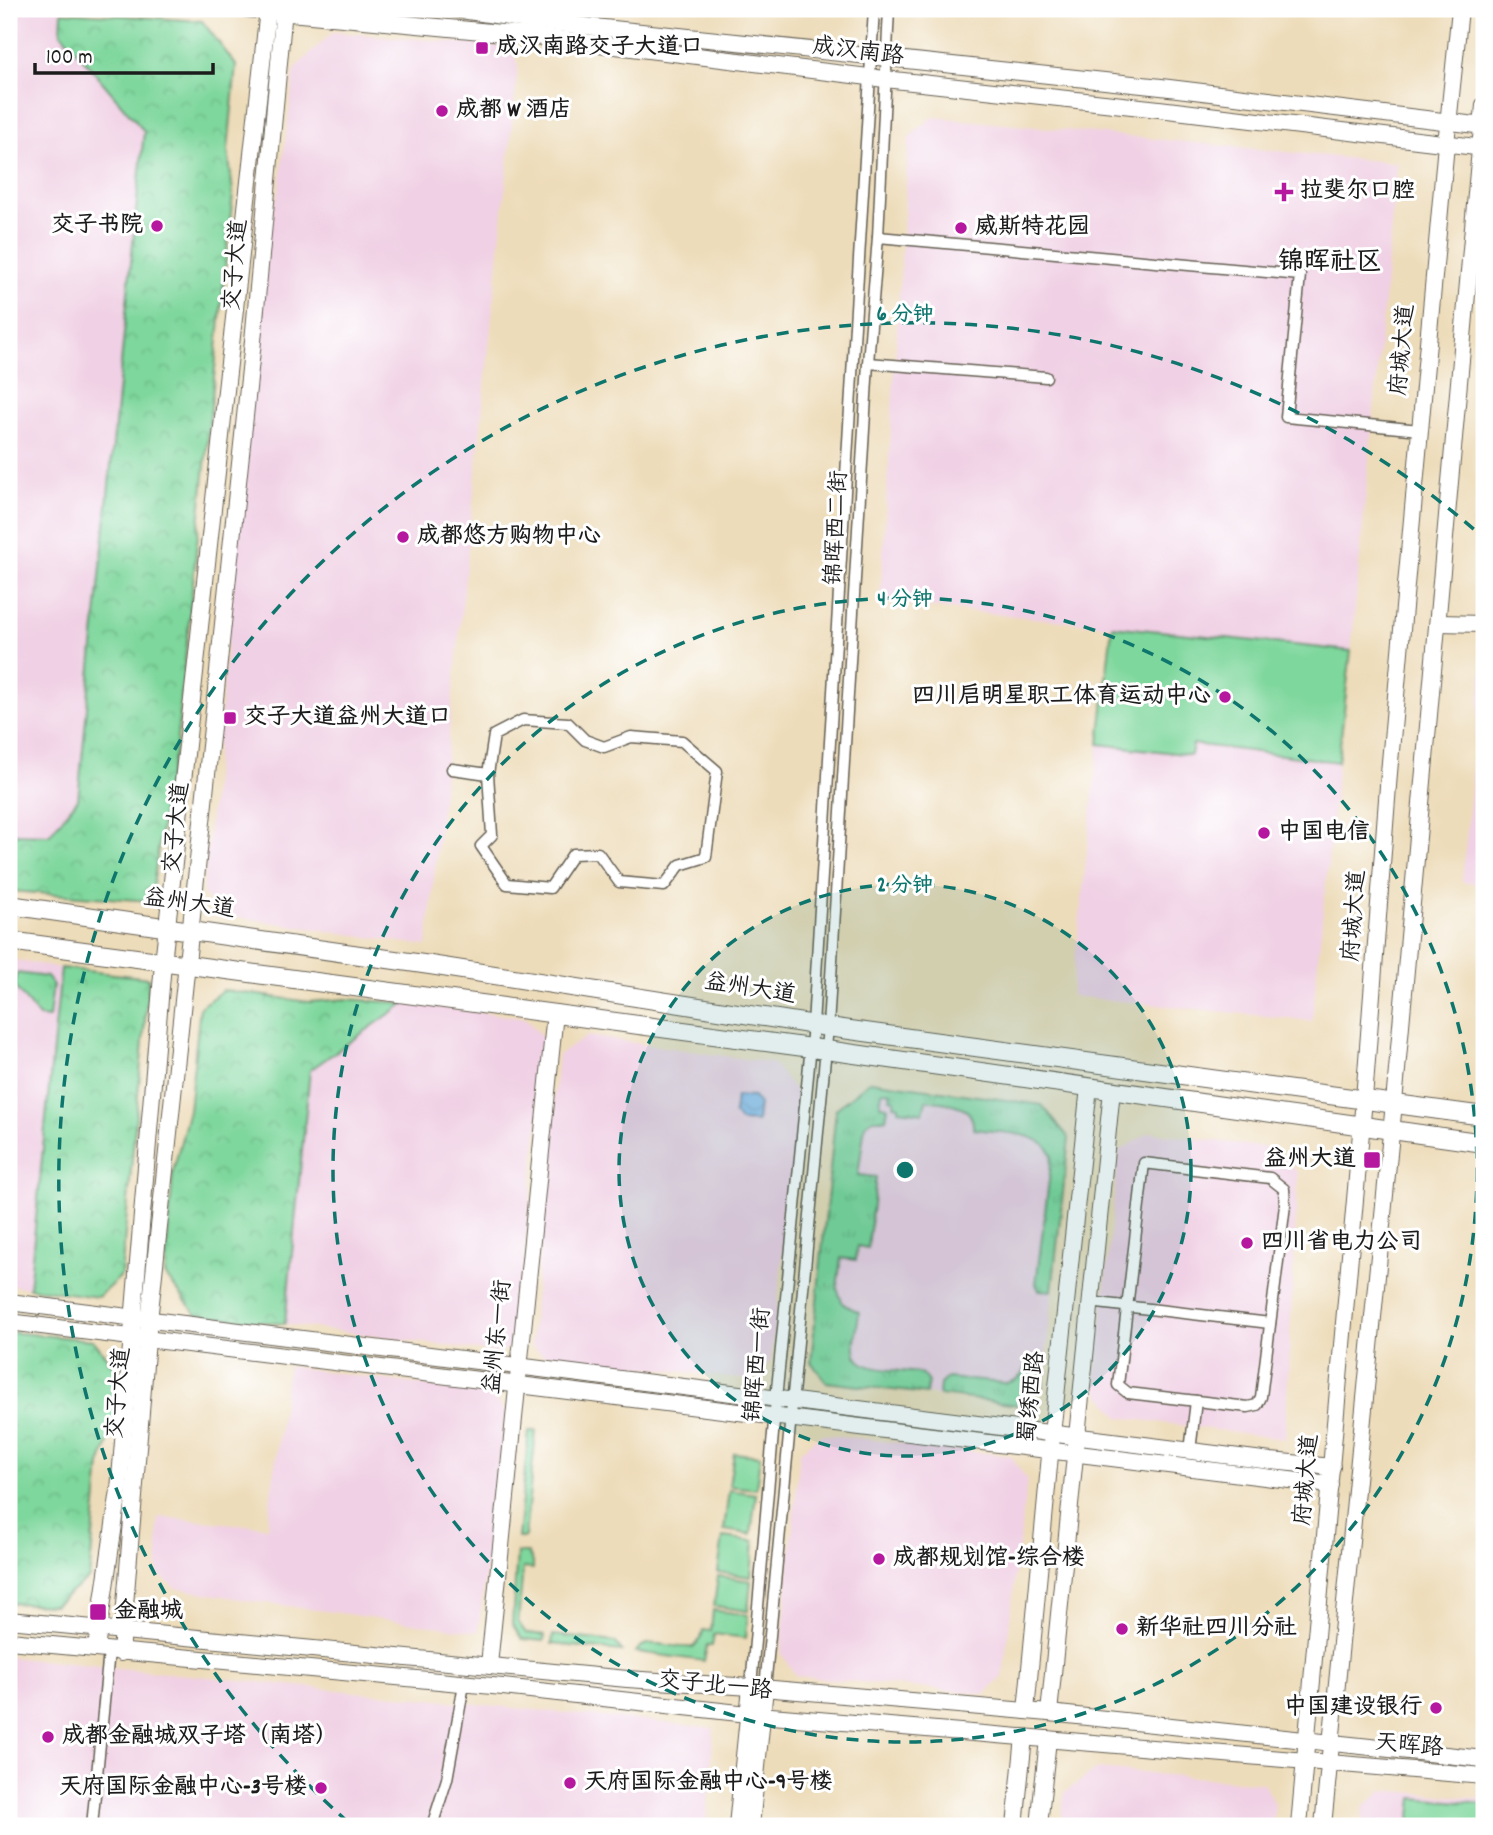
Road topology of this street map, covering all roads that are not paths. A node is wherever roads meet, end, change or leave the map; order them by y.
1 (247, 9) edge
2 (454, 9) edge
3 (874, 9) edge
4 (889, 9) edge
5 (1460, 9) edge
6 (276, 10) edge
7 (878, 56) junction
8 (877, 78) junction
9 (1484, 105) edge
10 (1457, 123) junction
11 (1483, 126) edge
12 (1446, 144) junction
13 (1482, 148) edge
14 (878, 237) junction
15 (868, 363) junction
16 (1046, 377) dead end
17 (1420, 430) junction
18 (1437, 623) junction
19 (1484, 624) edge
20 (452, 769) dead end
21 (488, 774) junction
22 (9, 905) edge
23 (167, 927) junction
24 (190, 930) junction
25 (9, 941) edge
26 (163, 963) junction
27 (186, 966) junction
28 (555, 1013) junction
29 (821, 1026) junction
30 (818, 1049) junction
31 (1088, 1087) junction
32 (1112, 1090) junction
33 (1364, 1099) junction
34 (1394, 1103) junction
35 (1484, 1116) edge
36 (1362, 1126) junction
37 (1391, 1130) junction
38 (1484, 1143) edge
39 (9, 1302) edge
40 (1090, 1302) junction
41 (1127, 1307) junction
42 (142, 1318) junction
43 (9, 1322) edge
44 (1270, 1323) junction
45 (140, 1339) junction
46 (519, 1367) junction
47 (517, 1385) junction
48 (784, 1400) junction
49 (1196, 1401) junction
50 (783, 1418) junction
51 (1052, 1434) junction
52 (1076, 1437) junction
53 (1050, 1451) junction
54 (1190, 1451) junction
55 (1074, 1454) junction
56 (1332, 1467) junction
57 (1330, 1485) junction
58 (9, 1620) edge
59 (99, 1629) junction
60 (123, 1630) junction
61 (9, 1641) edge
62 (108, 1651) junction
63 (489, 1665) junction
64 (464, 1684) junction
65 (758, 1688) junction
66 (1026, 1712) junction
67 (1049, 1713) junction
68 (755, 1715) junction
69 (1024, 1737) junction
70 (1048, 1739) junction
71 (1307, 1740) junction
72 (1332, 1742) junction
73 (1484, 1759) edge
74 (1305, 1761) junction
75 (1330, 1764) junction
76 (1484, 1776) edge
77 (92, 1826) edge
78 (432, 1826) edge
79 (737, 1826) edge
80 (751, 1826) edge
81 (1015, 1826) edge
82 (1039, 1826) edge
83 (1299, 1826) edge
84 (1323, 1826) edge

1 - 6 main road, 成汉南路
2 - 7 main road, 成汉南路
3 - 7 street, 锦晖西二街
4 - 7 street, 锦晖西二街
5 - 10 main road, 府城大道
6 - 8 main road, 成汉南路
6 - 23 main road, 交子大道
6 - 24 main road, 交子大道
7 - 8 street, 锦晖西二街
7 - 10 main road, 成汉南路
8 - 12 main road, 成汉南路
8 - 14 street, 锦晖西二街
8 - 29 street, 锦晖西二街
9 - 11 main road
10 - 11 main road, 成汉南路
10 - 12 main road, 府城大道
11 - 13 main road
12 - 13 main road, 成汉南路
12 - 17 main road, 府城大道
13 - 18 main road
14 - 15 street, 锦晖西二街
14 - 17 street
15 - 16 street
15 - 29 street, 锦晖西二街
17 - 33 main road, 府城大道
18 - 19 main road
18 - 34 main road
20 - 21 street
21 - 21 street
22 - 23 main road, 益州大道
23 - 24 main road, 益州大道
23 - 26 main road, 交子大道
24 - 27 main road, 交子大道
24 - 29 main road, 益州大道
25 - 26 main road
26 - 27 main road
26 - 42 main road, 交子大道
27 - 28 main road
27 - 42 main road, 交子大道
28 - 30 main road
28 - 46 main road, 益州东一街
29 - 30 street, 锦晖西二街
29 - 33 main road, 益州大道
30 - 31 main road
30 - 48 street, 锦晖西一街
30 - 48 street, 锦晖西一街
31 - 32 main road
31 - 51 main road, 蜀绣西路
32 - 36 main road
32 - 40 main road, 蜀绣西路
33 - 34 main road, 益州大道
33 - 36 main road, 府城大道
34 - 35 main road, 益州大道
34 - 37 main road
36 - 37 main road
36 - 56 main road, 府城大道
37 - 38 main road
37 - 72 main road
39 - 42 main road
40 - 41 street
40 - 52 main road, 蜀绣西路
41 - 44 street
41 - 44 street
41 - 49 street
42 - 45 main road, 交子大道
42 - 46 main road
43 - 45 main road
44 - 49 street
45 - 47 main road
45 - 59 main road, 交子大道
45 - 60 main road, 交子大道
46 - 47 main road, 益州东一街
46 - 48 main road
47 - 50 main road
47 - 63 main road, 益州东一街
48 - 50 street, 锦晖西一街
48 - 50 street, 锦晖西一街
48 - 51 main road
49 - 54 street
50 - 53 main road
50 - 65 street, 锦晖西一街
50 - 65 street, 锦晖西一街
51 - 52 main road
51 - 53 main road, 蜀绣西路
52 - 54 main road
52 - 55 main road, 蜀绣西路
53 - 55 main road
53 - 66 main road, 蜀绣西路
54 - 56 main road
55 - 57 main road
55 - 67 main road, 蜀绣西路
56 - 57 main road, 府城大道
57 - 71 main road, 府城大道
58 - 59 main road, 交子北一路
59 - 60 main road, 交子北一路
59 - 62 main road, 交子大道
60 - 62 main road, 交子大道
60 - 63 main road, 交子北一路
61 - 62 main road, 交子北一路
62 - 64 main road, 交子北一路
62 - 77 street
63 - 65 main road, 交子北一路
64 - 68 main road, 交子北一路
64 - 78 street
65 - 66 main road, 交子北一路
65 - 68 main road
66 - 67 main road, 交子北一路
67 - 71 main road, 交子北一路
68 - 69 main road, 交子北一路
68 - 79 main road
68 - 80 main road
69 - 70 main road, 交子北一路
69 - 81 main road
70 - 74 main road, 交子北一路
70 - 82 main road
71 - 72 main road, 交子北一路
71 - 74 main road, 府城大道
72 - 73 main road, 天晖路
72 - 75 main road
74 - 75 main road, 交子北一路
74 - 83 main road, 府城大道
75 - 76 main road, 天晖路
75 - 84 main road

